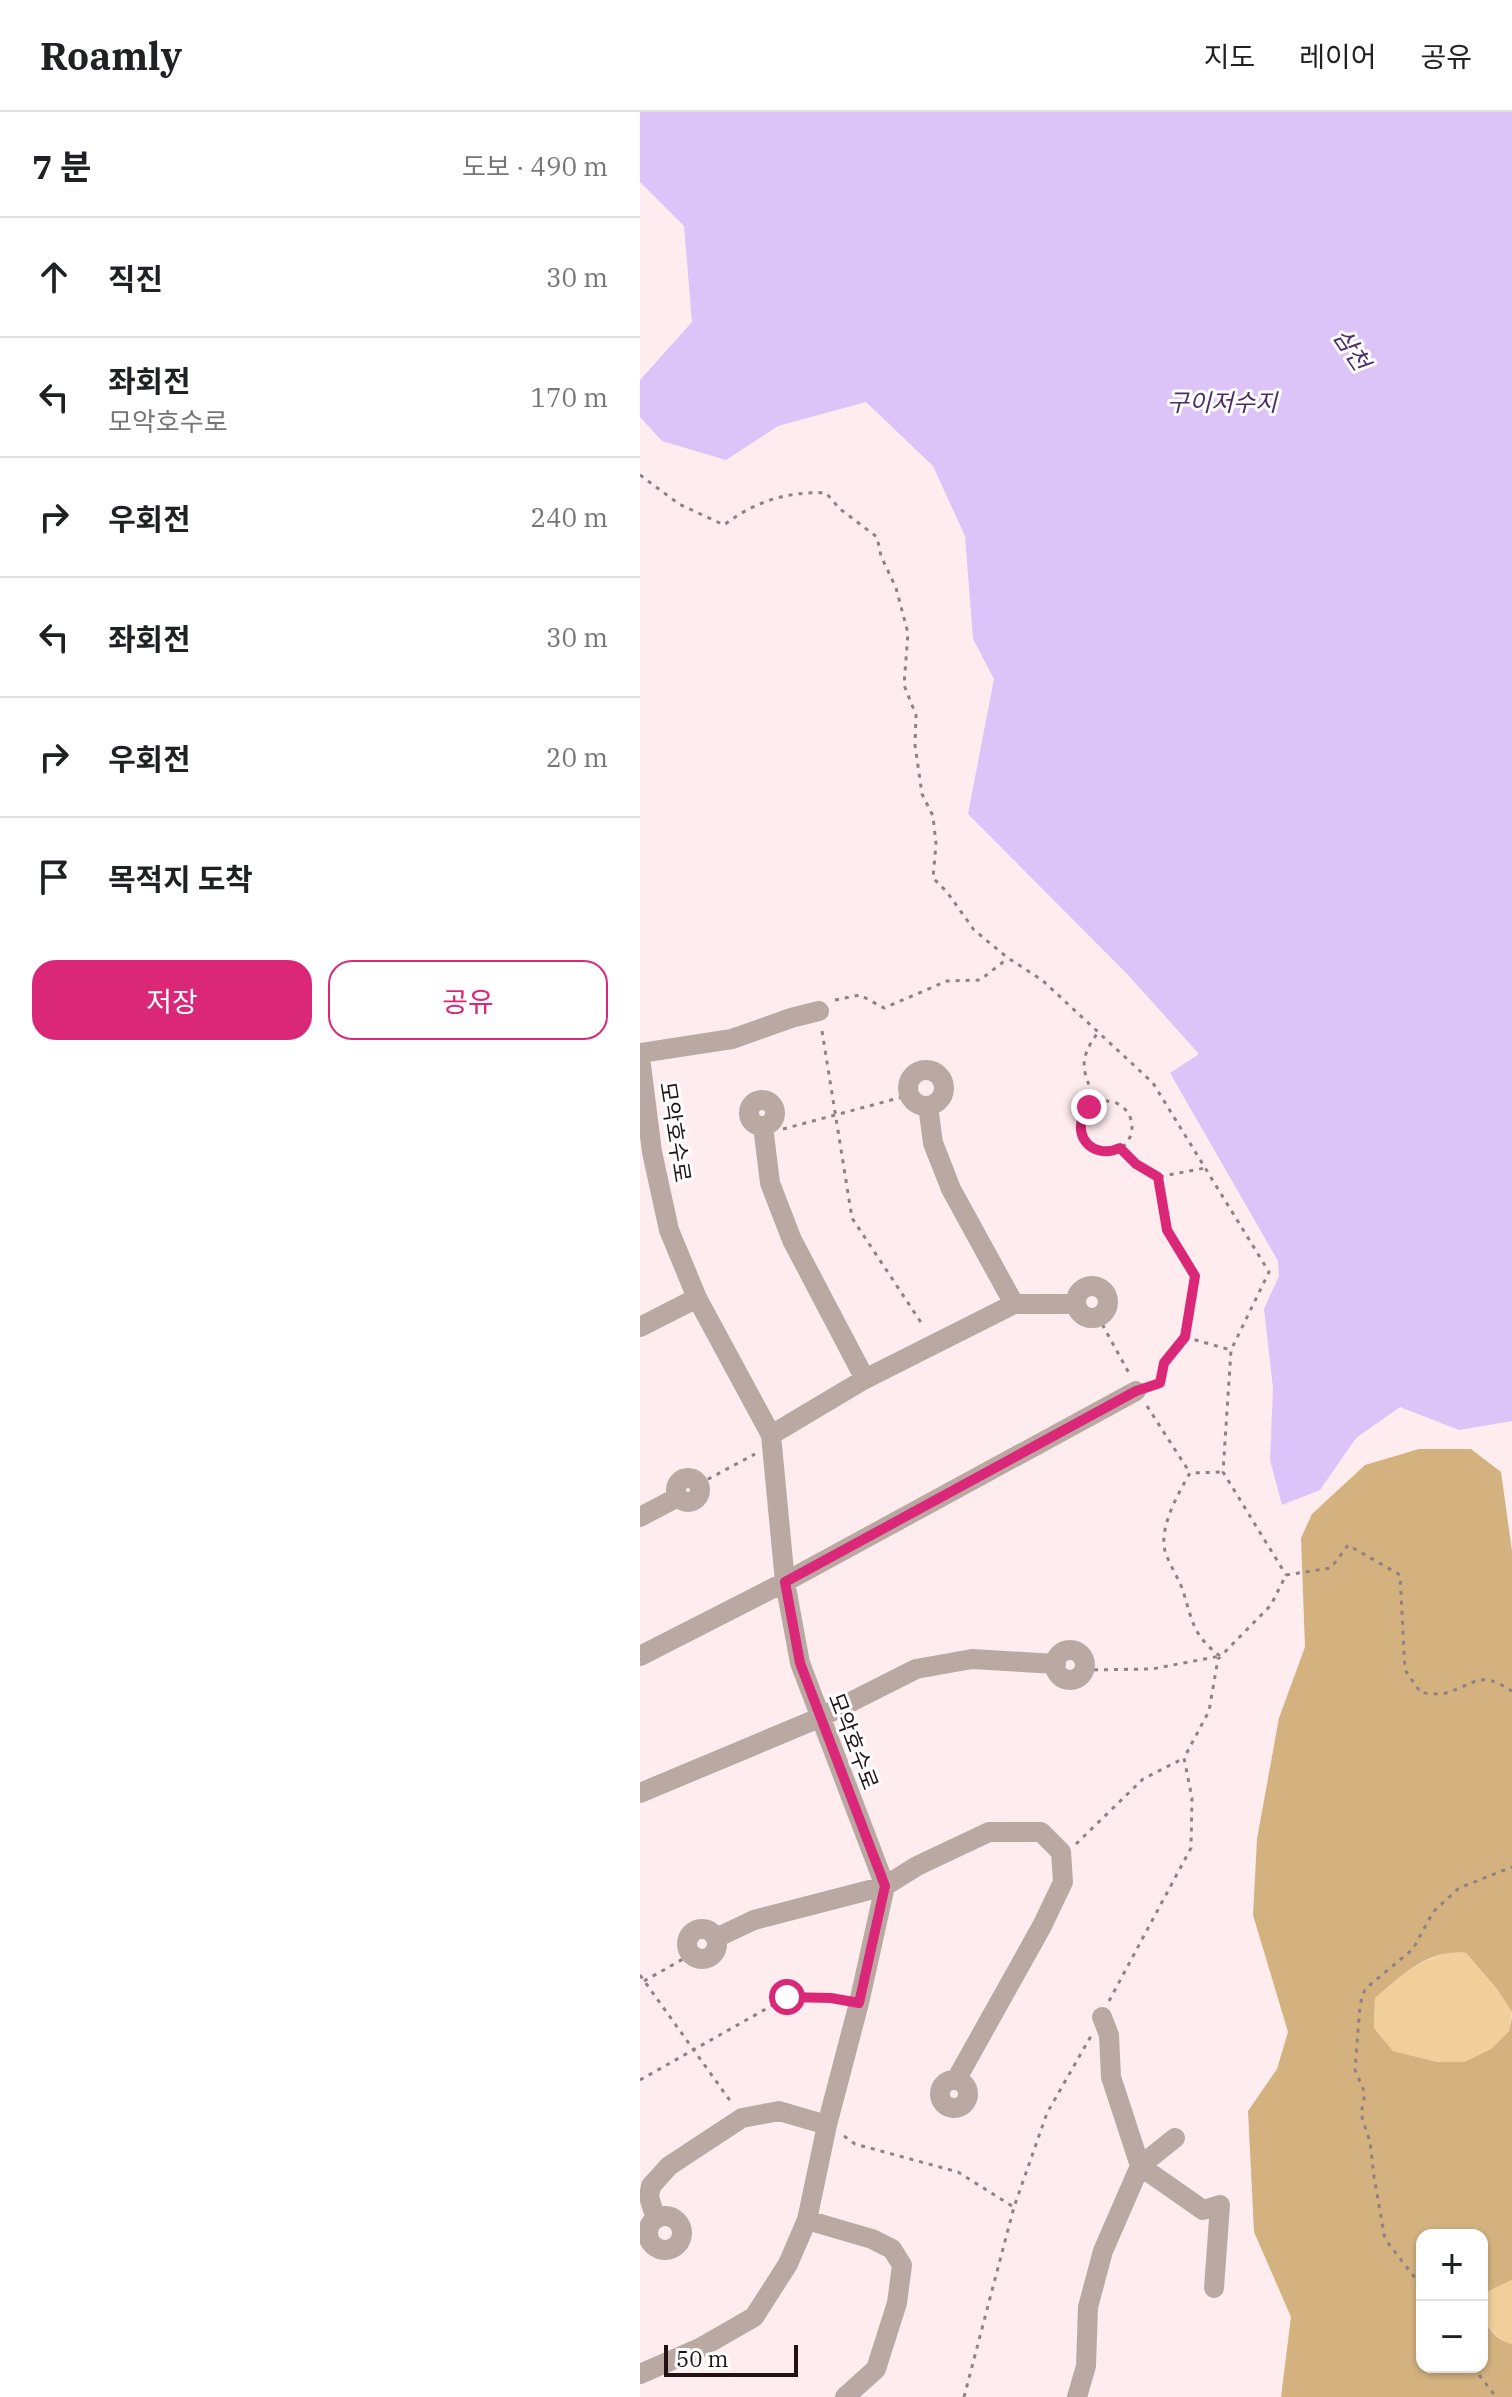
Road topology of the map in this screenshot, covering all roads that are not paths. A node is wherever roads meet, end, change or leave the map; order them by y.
1 (819, 1011) road end
2 (640, 1055) edge
3 (928, 1106) junction
4 (764, 1129) road end
5 (646, 1154) edge
6 (697, 1298) junction
7 (1014, 1304) junction
8 (1076, 1304) junction
9 (640, 1327) edge
10 (865, 1379) junction
11 (1136, 1391) road end
12 (772, 1443) junction
13 (699, 1484) road end
14 (640, 1517) edge
15 (785, 1582) junction
16 (640, 1656) edge
17 (1084, 1670) road end
18 (819, 1718) junction
19 (640, 1794) edge
20 (640, 1806) edge
21 (885, 1886) junction
22 (692, 1954) road end
23 (1102, 2017) road end
24 (956, 2080) dead end
25 (827, 2125) junction
26 (1175, 2138) dead end
27 (1140, 2166) junction
28 (656, 2219) dead end
29 (807, 2220) junction
30 (1214, 2288) dead end
31 (640, 2374) edge
32 (845, 2397) edge
33 (1077, 2397) edge

1 - 2 street
2 - 5 street, 모악호수로
3 - 3 street
3 - 7 street
4 - 10 street
5 - 6 street, 모악호수로
6 - 9 street
6 - 12 street, 모악호수로
7 - 8 street
7 - 10 street
8 - 8 street
10 - 12 street
11 - 15 street
12 - 15 street, 모악호수로
13 - 14 street
15 - 16 street
15 - 18 street, 모악호수로
17 - 18 street
18 - 19 street
18 - 21 street, 모악호수로
19 - 20 street
21 - 22 street
21 - 24 street
21 - 25 street
23 - 27 street
25 - 28 street
25 - 29 street
26 - 27 street
27 - 30 street
27 - 33 street
29 - 31 street
29 - 32 street

